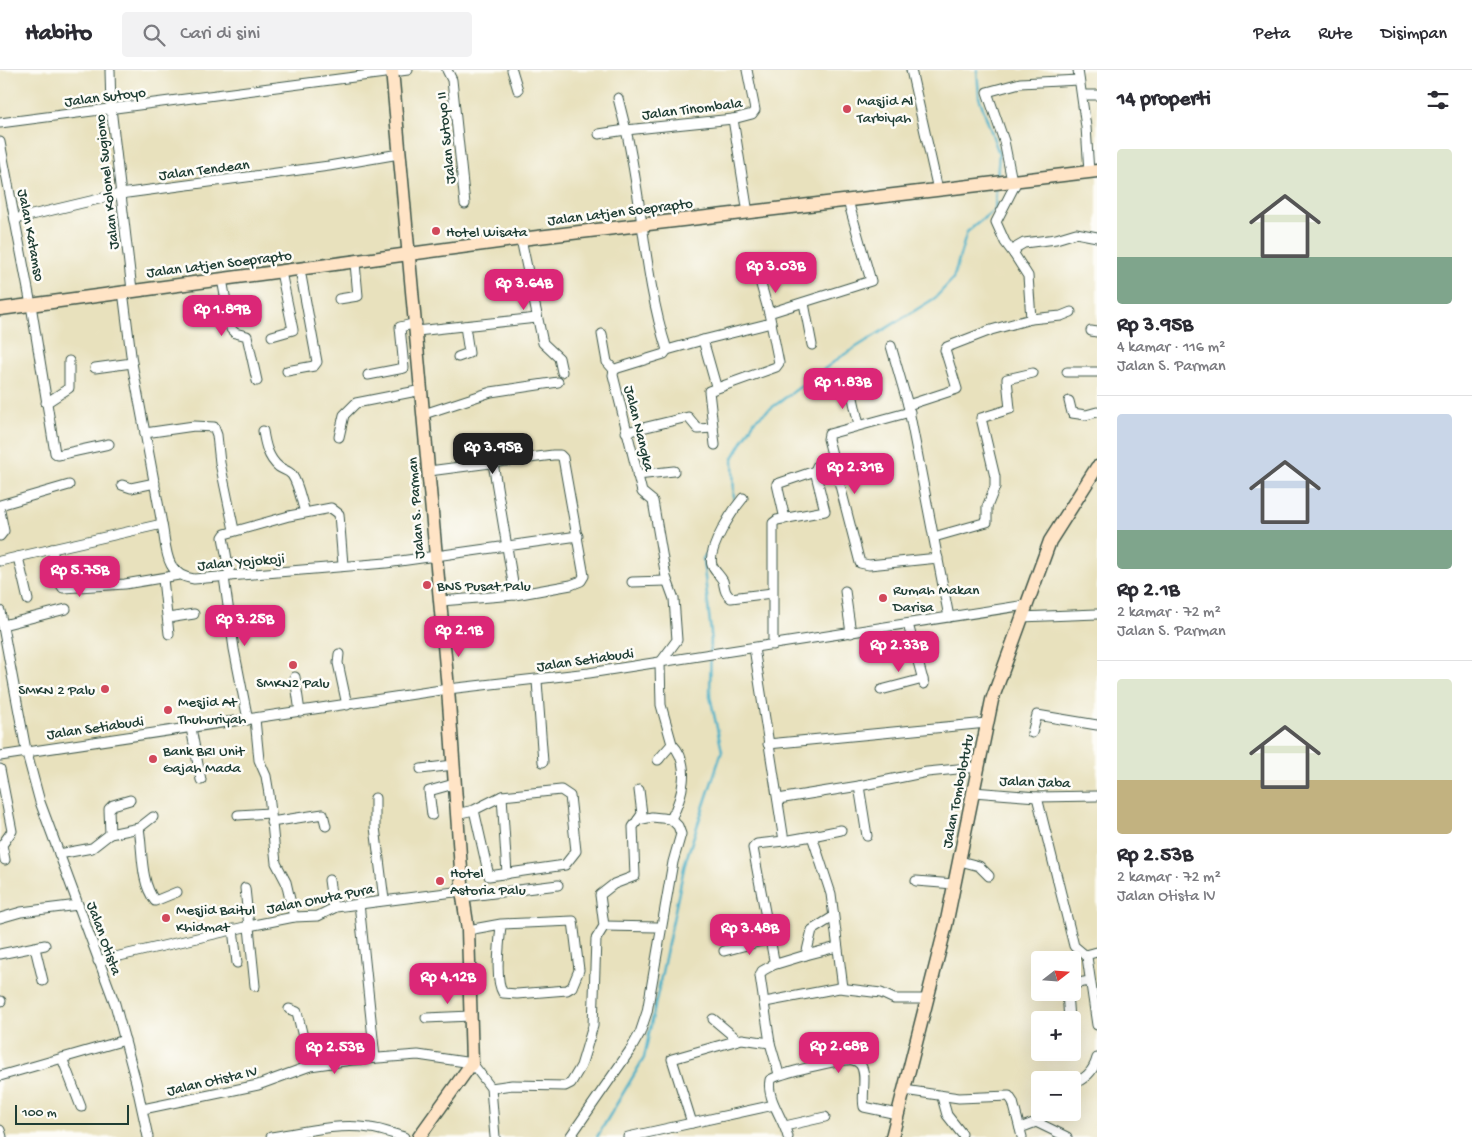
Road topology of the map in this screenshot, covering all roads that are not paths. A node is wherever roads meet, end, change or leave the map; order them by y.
1 (110, 70) edge
2 (392, 70) edge
3 (408, 70) edge
4 (447, 70) edge
5 (512, 70) edge
6 (747, 70) edge
7 (911, 70) edge
8 (1078, 70) edge
9 (1079, 80) junction
10 (518, 90) dead end
11 (1097, 94) edge
12 (1082, 96) junction
13 (618, 98) dead end
14 (111, 108) junction
15 (733, 119) junction
16 (0, 123) edge
17 (626, 130) junction
18 (599, 134) dead end
19 (0, 142) edge
20 (399, 154) junction
21 (1093, 172) edge
22 (1013, 181) junction
23 (938, 190) junction
24 (120, 194) junction
25 (848, 201) junction
26 (466, 204) dead end
27 (748, 213) junction
28 (15, 219) junction
29 (643, 226) junction
30 (1097, 237) edge
31 (521, 239) junction
32 (1014, 254) junction
33 (408, 255) junction
34 (355, 263) junction
35 (300, 270) junction
36 (281, 272) junction
37 (222, 279) junction
38 (760, 282) dead end
39 (128, 291) junction
40 (339, 300) dead end
41 (804, 303) junction
42 (31, 305) junction
43 (0, 309) edge
44 (1071, 312) dead end
45 (769, 313) junction
46 (537, 318) junction
47 (1031, 319) junction
48 (771, 323) junction
49 (465, 326) junction
50 (417, 327) junction
51 (602, 334) dead end
52 (272, 336) dead end
53 (703, 340) junction
54 (812, 345) dead end
55 (891, 346) dead end
56 (667, 350) junction
57 (458, 358) dead end
58 (69, 361) dead end
59 (132, 363) junction
60 (420, 364) junction
61 (95, 368) dead end
62 (404, 368) junction
63 (614, 370) junction
64 (287, 371) dead end
65 (562, 372) dead end
66 (1067, 372) dead end
67 (1097, 372) edge
68 (1033, 373) dead end
69 (368, 375) dead end
70 (257, 380) dead end
71 (558, 382) dead end
72 (716, 386) junction
73 (422, 390) junction
74 (851, 390) dead end
75 (1070, 401) dead end
76 (46, 403) junction
77 (909, 409) junction
78 (1097, 412) edge
79 (424, 414) junction
80 (859, 425) junction
81 (713, 428) junction
82 (263, 431) dead end
83 (626, 432) junction
84 (145, 433) junction
85 (339, 437) dead end
86 (109, 444) dead end
87 (715, 445) dead end
88 (833, 461) junction
89 (493, 463) junction
90 (1097, 466) edge
91 (814, 470) junction
92 (429, 471) junction
93 (674, 471) dead end
94 (637, 475) junction
95 (155, 484) junction
96 (122, 485) dead end
97 (69, 486) dead end
98 (743, 498) dead end
99 (0, 505) edge
100 (0, 511) edge
101 (305, 512) junction
102 (785, 519) junction
103 (162, 524) junction
104 (234, 530) junction
105 (0, 536) edge
106 (578, 536) junction
107 (934, 537) junction
108 (507, 547) junction
109 (52, 549) junction
110 (18, 557) junction
111 (436, 558) junction
112 (938, 558) junction
113 (0, 561) edge
114 (343, 565) junction
115 (179, 575) junction
116 (227, 576) junction
117 (163, 579) junction
118 (666, 581) junction
119 (632, 582) dead end
120 (846, 591) dead end
121 (772, 593) junction
122 (515, 594) junction
123 (28, 600) dead end
124 (441, 601) junction
125 (1026, 605) junction
126 (66, 609) dead end
127 (194, 614) dead end
128 (1097, 614) edge
129 (949, 617) junction
130 (1021, 617) junction
131 (168, 618) junction
132 (1, 619) edge
133 (264, 619) dead end
134 (230, 623) junction
135 (908, 624) junction
136 (851, 633) junction
137 (169, 634) dead end
138 (773, 645) junction
139 (754, 648) junction
140 (339, 654) dead end
141 (660, 662) junction
142 (296, 677) dead end
143 (537, 680) junction
144 (448, 689) junction
145 (881, 690) dead end
146 (386, 700) junction
147 (347, 705) junction
148 (386, 709) dead end
149 (300, 712) junction
150 (251, 720) junction
151 (987, 724) junction
152 (1097, 725) edge
153 (191, 728) junction
154 (1032, 733) dead end
155 (672, 744) junction
156 (768, 744) junction
157 (26, 750) junction
158 (0, 756) edge
159 (660, 758) dead end
160 (543, 762) dead end
161 (453, 766) junction
162 (978, 767) junction
163 (0, 769) edge
164 (420, 769) dead end
165 (201, 780) dead end
166 (454, 784) junction
167 (859, 786) junction
168 (639, 790) dead end
169 (973, 792) junction
170 (502, 796) junction
171 (1037, 797) junction
172 (1097, 797) edge
173 (375, 798) dead end
174 (778, 799) junction
175 (130, 800) dead end
176 (474, 810) junction
177 (270, 813) junction
178 (456, 814) junction
179 (238, 815) dead end
180 (432, 815) dead end
181 (153, 817) dead end
182 (671, 819) junction
183 (638, 820) junction
184 (271, 822) junction
185 (326, 826) dead end
186 (138, 828) junction
187 (841, 830) dead end
188 (110, 834) junction
189 (812, 836) junction
190 (867, 836) dead end
191 (784, 841) junction
192 (59, 854) junction
193 (5, 860) dead end
194 (960, 861) junction
195 (507, 874) junction
196 (989, 876) dead end
197 (329, 880) dead end
198 (916, 881) dead end
199 (954, 884) junction
200 (558, 885) dead end
201 (245, 888) dead end
202 (177, 892) dead end
203 (462, 894) junction
204 (384, 900) junction
205 (359, 903) junction
206 (78, 905) junction
207 (333, 908) junction
208 (294, 917) junction
209 (833, 917) junction
210 (0, 918) edge
211 (501, 924) junction
212 (249, 926) junction
213 (604, 926) junction
214 (656, 928) dead end
215 (233, 929) junction
216 (468, 930) junction
217 (769, 939) junction
218 (45, 945) dead end
219 (35, 948) junction
220 (838, 948) junction
221 (724, 951) dead end
222 (1097, 952) edge
223 (0, 954) edge
224 (806, 955) junction
225 (1086, 955) junction
226 (98, 961) junction
227 (237, 963) dead end
228 (773, 965) junction
229 (43, 981) dead end
230 (1090, 981) junction
231 (1081, 982) edge
232 (255, 986) dead end
233 (843, 988) junction
234 (927, 999) junction
235 (765, 1002) junction
236 (289, 1009) dead end
237 (471, 1016) junction
238 (426, 1018) dead end
239 (713, 1019) dead end
240 (1097, 1025) edge
241 (125, 1040) junction
242 (738, 1040) junction
243 (770, 1043) junction
244 (62, 1058) junction
245 (375, 1058) junction
246 (1097, 1058) edge
247 (472, 1063) junction
248 (310, 1066) junction
249 (779, 1074) junction
250 (0, 1076) edge
251 (1081, 1080) edge
252 (491, 1088) junction
253 (904, 1090) junction
254 (942, 1097) junction
255 (774, 1105) junction
256 (81, 1107) dead end
257 (143, 1109) junction
258 (898, 1114) junction
259 (825, 1117) dead end
260 (1036, 1122) joint
261 (692, 1123) junction
262 (785, 1126) junction
263 (0, 1130) edge
264 (1021, 1132) edge
265 (310, 1134) edge
266 (962, 1134) dead end
267 (493, 1136) edge
268 (2, 1137) edge
269 (148, 1137) edge
270 (271, 1137) edge
271 (404, 1137) edge
272 (419, 1137) edge
273 (570, 1137) edge
274 (628, 1137) edge
275 (788, 1137) edge
276 (892, 1137) edge
277 (1067, 1137) edge

1 - 14 street, Jalan Kolonel Sugiono
2 - 3 street, Jalan Sutoyo
2 - 14 street, Jalan Sutoyo
2 - 20 street, Jalan S. Parman
4 - 26 street, Jalan Sutoyo II
5 - 10 street
6 - 15 street, Jalan Tinombala
7 - 23 street
8 - 9 street
9 - 12 street
9 - 22 street
11 - 12 street
12 - 21 street
13 - 17 street
14 - 16 street, Jalan Sutoyo
14 - 24 street, Jalan Kolonel Sugiono
15 - 17 street, Jalan Tinombala
15 - 27 street
17 - 18 street
17 - 29 street, Jalan Tinombala
19 - 28 street, Jalan Katamso
20 - 24 street, Jalan Tendean
20 - 33 street, Jalan S. Parman
21 - 22 street, Jalan Latjen Soeprapto
22 - 23 street, Jalan Latjen Soeprapto
22 - 32 street
23 - 25 street, Jalan Latjen Soeprapto
24 - 28 street, Jalan Tendean
24 - 39 street, Jalan Kolonel Sugiono
25 - 27 street, Jalan Latjen Soeprapto
25 - 41 street
27 - 29 street, Jalan Latjen Soeprapto
28 - 42 street, Jalan Katamso
29 - 31 street, Jalan Latjen Soeprapto
29 - 56 street
30 - 32 street
31 - 33 street, Jalan Latjen Soeprapto
31 - 46 street
32 - 47 street
33 - 34 street, Jalan Latjen Soeprapto
33 - 50 street, Jalan S. Parman
34 - 35 street, Jalan Latjen Soeprapto
34 - 40 street
35 - 36 street, Jalan Latjen Soeprapto
35 - 64 street
36 - 37 street, Jalan Latjen Soeprapto
36 - 52 street
37 - 39 street, Jalan Latjen Soeprapto
37 - 70 street
38 - 45 street
39 - 42 street, Jalan Latjen Soeprapto
39 - 59 street, Jalan Kolonel Sugiono
41 - 45 street
41 - 54 street
42 - 43 street, Jalan Latjen Soeprapto
42 - 76 street, Jalan Katamso
44 - 47 street
45 - 48 street
46 - 49 street
46 - 65 street
47 - 77 street
48 - 53 street, Jalan Nangka
48 - 72 street
49 - 50 street
49 - 57 street
50 - 60 street, Jalan S. Parman
50 - 62 street
51 - 63 street
53 - 56 street, Jalan Nangka
53 - 72 street
55 - 77 street
56 - 63 street, Jalan Nangka
58 - 76 street
59 - 61 street
59 - 84 street, Jalan Kolonel Sugiono
60 - 62 street
60 - 73 street, Jalan S. Parman
62 - 69 street
63 - 83 street, Jalan Nangka
66 - 67 street
68 - 107 street
71 - 79 street
72 - 81 street
73 - 79 street, Jalan S. Parman
73 - 85 street
74 - 80 street
75 - 78 street
76 - 86 street, Jalan Katamso
77 - 80 street
77 - 107 street
79 - 92 street, Jalan S. Parman
80 - 88 street
81 - 83 street
81 - 87 street
82 - 101 street
83 - 94 street, Jalan Nangka
84 - 95 street, Jalan Yojokoji
84 - 104 street
88 - 91 street
88 - 112 street
89 - 92 street
89 - 106 street
89 - 108 street
90 - 125 street, Jalan Tombolotutu
91 - 102 street
91 - 102 street
92 - 111 street, Jalan S. Parman
93 - 94 street
94 - 118 street, Jalan Nangka
95 - 96 street
95 - 103 street, Jalan Yojokoji
97 - 99 street
98 - 121 street
100 - 105 street
101 - 104 street
101 - 114 street
102 - 121 street
103 - 109 street
103 - 115 street, Jalan Yojokoji
104 - 116 street
106 - 108 street, Jalan Yojokoji
106 - 122 street
107 - 112 street
108 - 111 street, Jalan Yojokoji
108 - 122 street
109 - 110 street
109 - 117 street
110 - 113 street
110 - 123 street
111 - 114 street, Jalan Yojokoji
111 - 124 street, Jalan S. Parman
112 - 129 street
114 - 116 street, Jalan Yojokoji
115 - 116 street, Jalan Yojokoji
115 - 117 street
116 - 134 street
117 - 131 street
118 - 119 street
118 - 141 street, Jalan Nangka
120 - 136 street
121 - 138 street
122 - 124 street
124 - 144 street, Jalan S. Parman
125 - 129 street, Jalan Setiabudi
125 - 130 street, Jalan Tombolotutu
126 - 132 street
127 - 131 street
128 - 130 street
129 - 135 street, Jalan Setiabudi
130 - 151 street, Jalan Tombolotutu
131 - 137 street
132 - 157 street, Jalan Otista
133 - 134 street
134 - 150 street
135 - 136 street, Jalan Setiabudi
135 - 145 street
136 - 138 street, Jalan Setiabudi
138 - 139 street, Jalan Setiabudi
139 - 141 street, Jalan Setiabudi
139 - 156 street
140 - 147 street
141 - 143 street, Jalan Setiabudi
141 - 155 street
142 - 149 street
143 - 144 street, Jalan Setiabudi
143 - 160 street
144 - 146 street, Jalan Setiabudi
144 - 161 street, Jalan S. Parman
146 - 147 street, Jalan Setiabudi
146 - 148 street
147 - 149 street, Jalan Setiabudi
149 - 150 street, Jalan Setiabudi
150 - 153 street, Jalan Setiabudi
150 - 177 street
151 - 156 street
151 - 162 street, Jalan Tombolotutu
152 - 154 street
153 - 157 street, Jalan Setiabudi
153 - 165 street
155 - 159 street
155 - 182 street
156 - 174 street
157 - 158 street, Jalan Setiabudi
157 - 192 street, Jalan Otista
161 - 164 street
161 - 166 street, Jalan S. Parman
162 - 167 street
162 - 169 street, Jalan Tombolotutu
163 - 193 street
166 - 178 street, Jalan S. Parman
166 - 180 street
167 - 174 street
167 - 190 street
168 - 183 street
169 - 171 street, Jalan Jaba
169 - 194 street, Jalan Tombolotutu
170 - 176 street
170 - 195 street
170 - 195 street
171 - 172 street, Jalan Jaba
171 - 225 street
173 - 204 street
174 - 191 street
175 - 188 street
176 - 178 street
176 - 195 street
177 - 179 street
177 - 184 street
178 - 203 street, Jalan S. Parman
181 - 186 street
182 - 183 street
182 - 273 street
183 - 213 street
184 - 185 street
184 - 208 street
186 - 188 street
186 - 202 street
187 - 189 street
188 - 192 street
189 - 191 street
189 - 209 street
191 - 217 street
192 - 206 street, Jalan Otista
194 - 196 street
194 - 199 street, Jalan Tombolotutu
197 - 207 street
198 - 199 street
199 - 234 street, Jalan Tombolotutu
200 - 203 street, Jalan Onuta Pura
201 - 212 street
203 - 204 street, Jalan Onuta Pura
203 - 216 street, Jalan S. Parman
204 - 205 street, Jalan Onuta Pura
205 - 207 street, Jalan Onuta Pura
205 - 245 street
206 - 210 street
206 - 226 street, Jalan Otista
207 - 208 street, Jalan Onuta Pura
208 - 212 street, Jalan Onuta Pura
209 - 220 street
209 - 224 street
211 - 211 street
211 - 216 street
212 - 215 street, Jalan Onuta Pura
212 - 232 street
213 - 214 street
213 - 252 street
215 - 226 street, Jalan Onuta Pura
215 - 227 street
216 - 237 street, Jalan S. Parman
217 - 221 street
217 - 228 street
218 - 219 street
219 - 223 street
219 - 229 street
220 - 224 street
220 - 233 street
222 - 225 street
224 - 228 street
225 - 230 street
226 - 241 street, Jalan Otista
228 - 235 street
230 - 231 street
230 - 240 street
233 - 234 street
233 - 235 street
234 - 253 street, Jalan Tombolotutu
235 - 243 street
236 - 248 street
237 - 238 street
237 - 247 street, Jalan S. Parman
239 - 242 street
241 - 244 street
241 - 257 street, Jalan Otista
242 - 243 street
242 - 261 street
243 - 249 street
244 - 250 street
244 - 256 street
245 - 247 street, Jalan Otista IV
245 - 248 street, Jalan Otista IV
246 - 251 street
247 - 252 street
247 - 272 street
248 - 257 street, Jalan Otista IV
249 - 255 street
249 - 258 street
252 - 267 street
253 - 254 street
253 - 258 street, Jalan Tombolotutu
254 - 264 street
254 - 266 street
255 - 261 street
255 - 262 street
257 - 269 street, Jalan Otista
258 - 276 street, Jalan Tombolotutu
259 - 262 street
260 - 264 street
260 - 277 street
261 - 274 street
262 - 275 street
263 - 268 street
265 - 270 street
265 - 271 street

